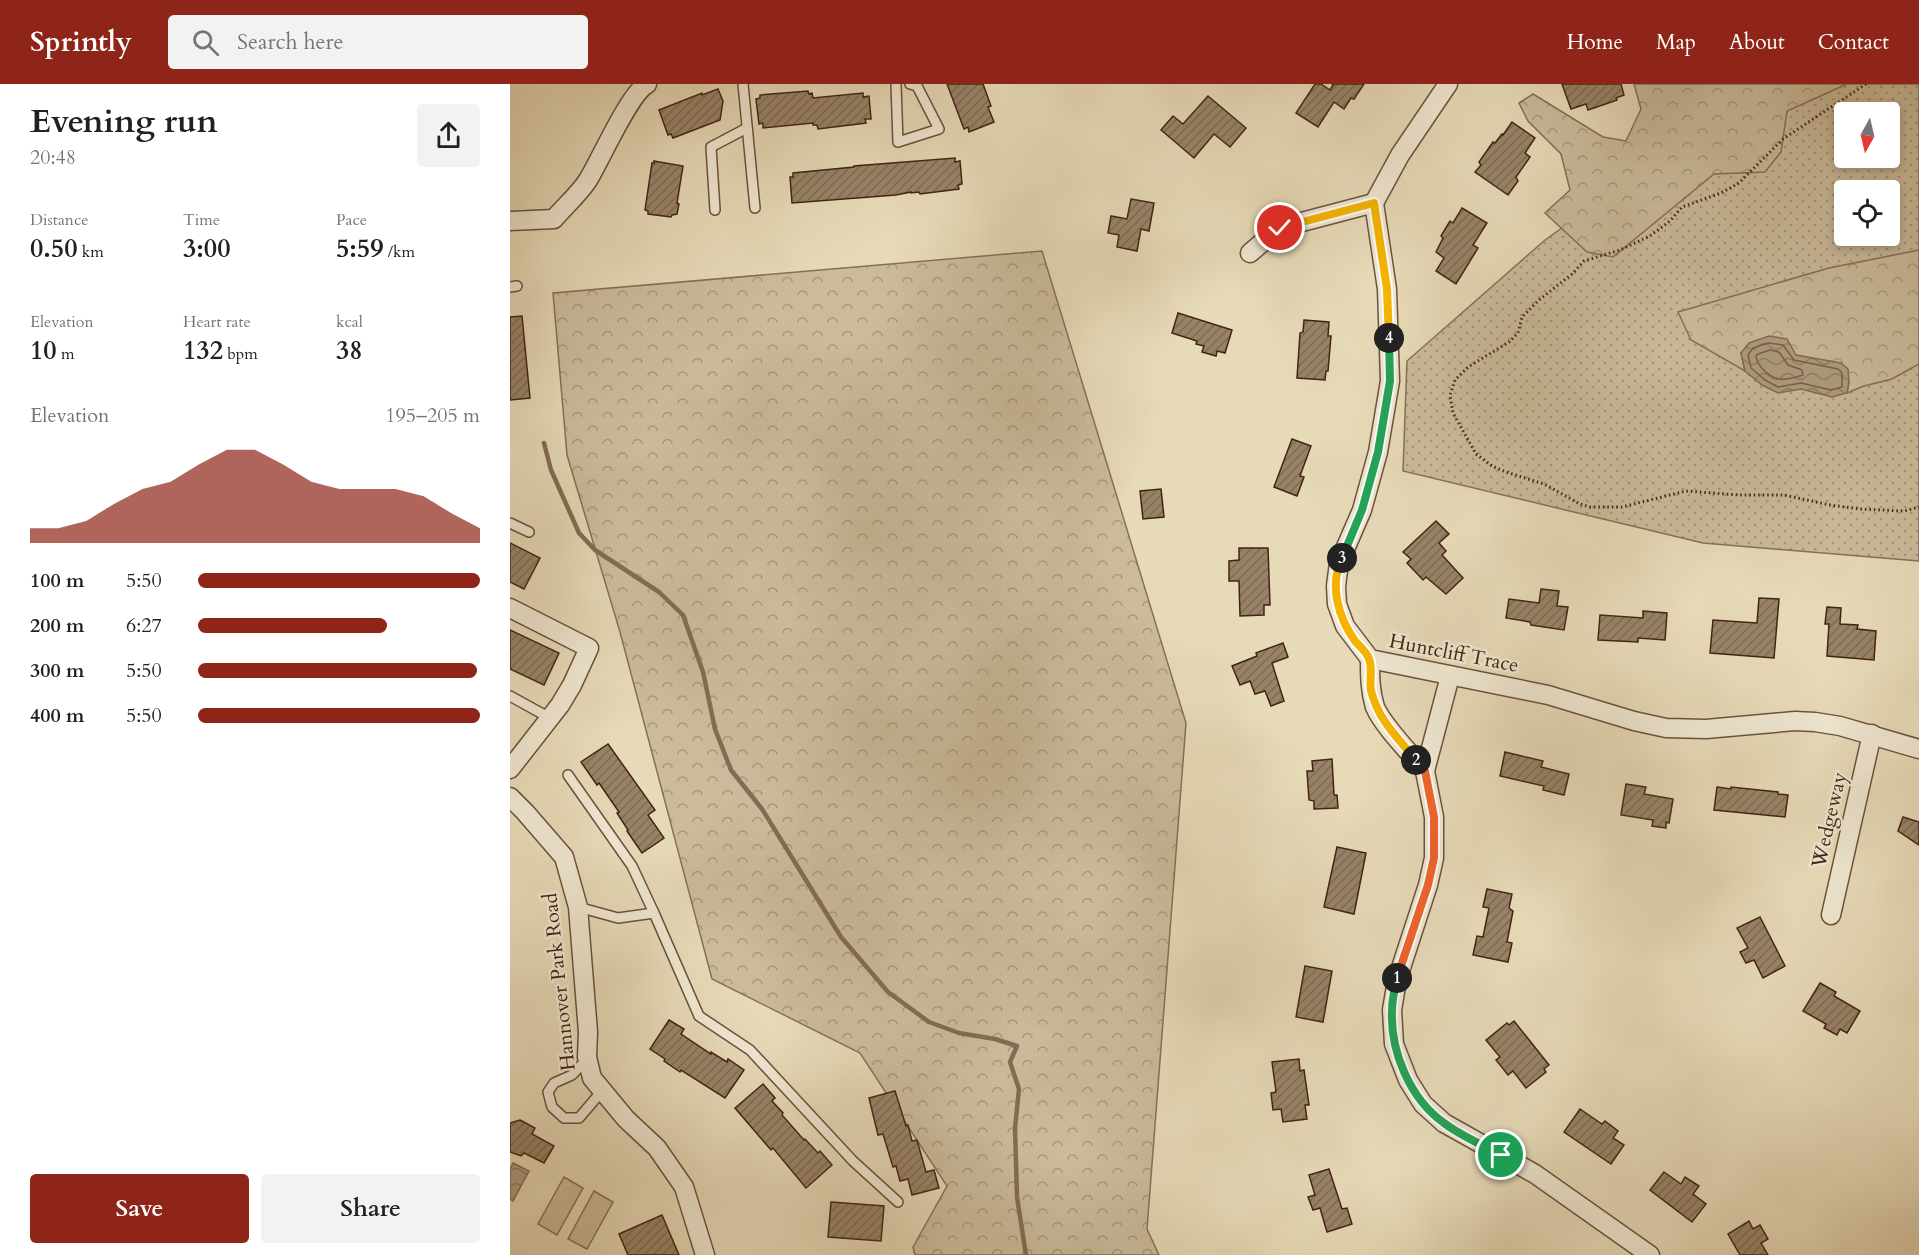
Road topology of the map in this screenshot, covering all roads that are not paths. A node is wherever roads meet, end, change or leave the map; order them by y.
1 (743, 84) edge
2 (896, 84) edge
3 (910, 84) edge
4 (1448, 84) edge
5 (644, 85) edge
6 (747, 128) junction
7 (1374, 203) junction
8 (755, 208) dead end
9 (715, 210) dead end
10 (510, 221) edge
11 (1250, 253) dead end
12 (510, 523) edge
13 (529, 532) dead end
14 (510, 608) edge
15 (1370, 659) junction
16 (1450, 676) junction
17 (510, 696) edge
18 (550, 718) junction
19 (1872, 734) junction
20 (1919, 749) edge
21 (510, 769) edge
22 (1425, 771) junction
23 (568, 775) dead end
24 (510, 797) edge
25 (578, 907) junction
26 (654, 913) junction
27 (1831, 915) dead end
28 (587, 1059) junction
29 (602, 1091) junction
30 (898, 1202) dead end
31 (705, 1255) edge
32 (1650, 1255) edge

1 - 6 lane
2 - 3 lane
4 - 7 street
5 - 10 street
6 - 8 lane
6 - 9 lane
7 - 11 street
7 - 15 street, Huntcliff Trace
12 - 13 lane
14 - 18 street
15 - 16 street, Huntcliff Trace
15 - 22 street
16 - 19 street, Huntcliff Trace
16 - 22 street
17 - 18 lane
18 - 21 street
19 - 20 street, Huntcliff Trace
19 - 27 street, Wedgeway
22 - 32 street
23 - 26 lane
24 - 25 street, Hannover Park Road
25 - 26 lane
25 - 28 street, Hannover Park Road
26 - 30 lane
28 - 29 street, Hannover Park Road
28 - 29 lane
29 - 31 street, Hannover Park Road

